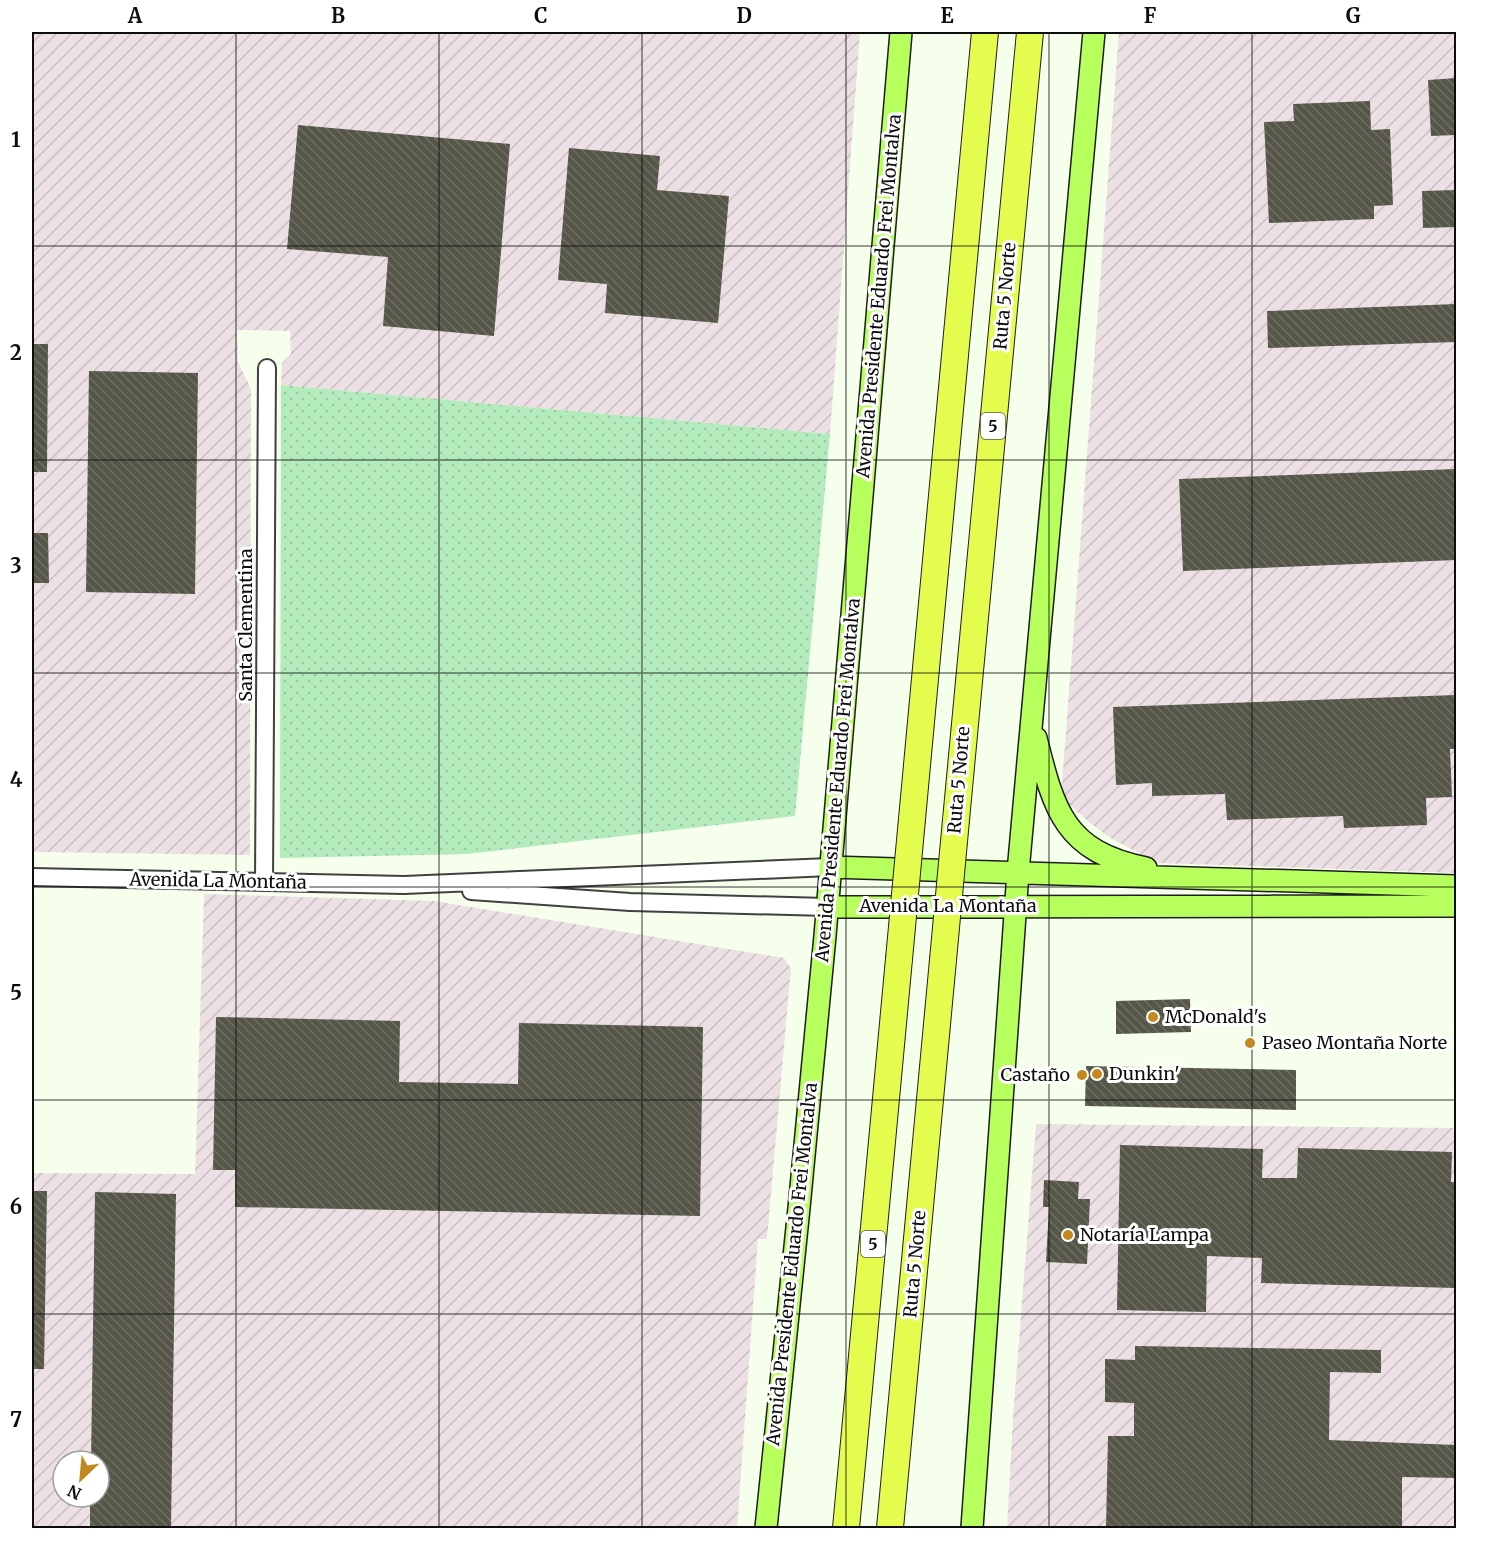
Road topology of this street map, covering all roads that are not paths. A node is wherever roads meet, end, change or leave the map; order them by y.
1 (901, 32) edge
2 (985, 32) edge
3 (1030, 32) edge
4 (1094, 32) edge
5 (267, 368) dead end
6 (1032, 720) junction
7 (830, 867) junction
8 (1018, 872) junction
9 (32, 877) edge
10 (1191, 877) junction
11 (264, 882) junction
12 (404, 885) junction
13 (1456, 886) edge
14 (1016, 906) junction
15 (1456, 906) edge
16 (827, 907) junction
17 (766, 1528) edge
18 (846, 1528) edge
19 (890, 1528) edge
20 (972, 1528) edge

1 - 7 main road, Avenida Presidente Eduardo Frei Montalva
2 - 18 highway, 5, bridge
3 - 19 highway, Ruta 5 Norte / 5, bridge
4 - 6 main road
5 - 11 street, Santa Clementina
6 - 8 main road
6 - 10 main road
7 - 8 main road, Avenida La Montaña
7 - 12 street, Avenida La Montaña
7 - 16 main road, Avenida Presidente Eduardo Frei Montalva
8 - 10 main road, Avenida La Montaña
8 - 14 main road
9 - 11 street, Avenida La Montaña
10 - 13 main road, Avenida La Montaña
11 - 12 street, Avenida La Montaña
12 - 16 street, Avenida La Montaña
14 - 15 main road, Avenida La Montaña
14 - 16 main road, Avenida La Montaña
14 - 20 main road
16 - 17 main road, Avenida Presidente Eduardo Frei Montalva

